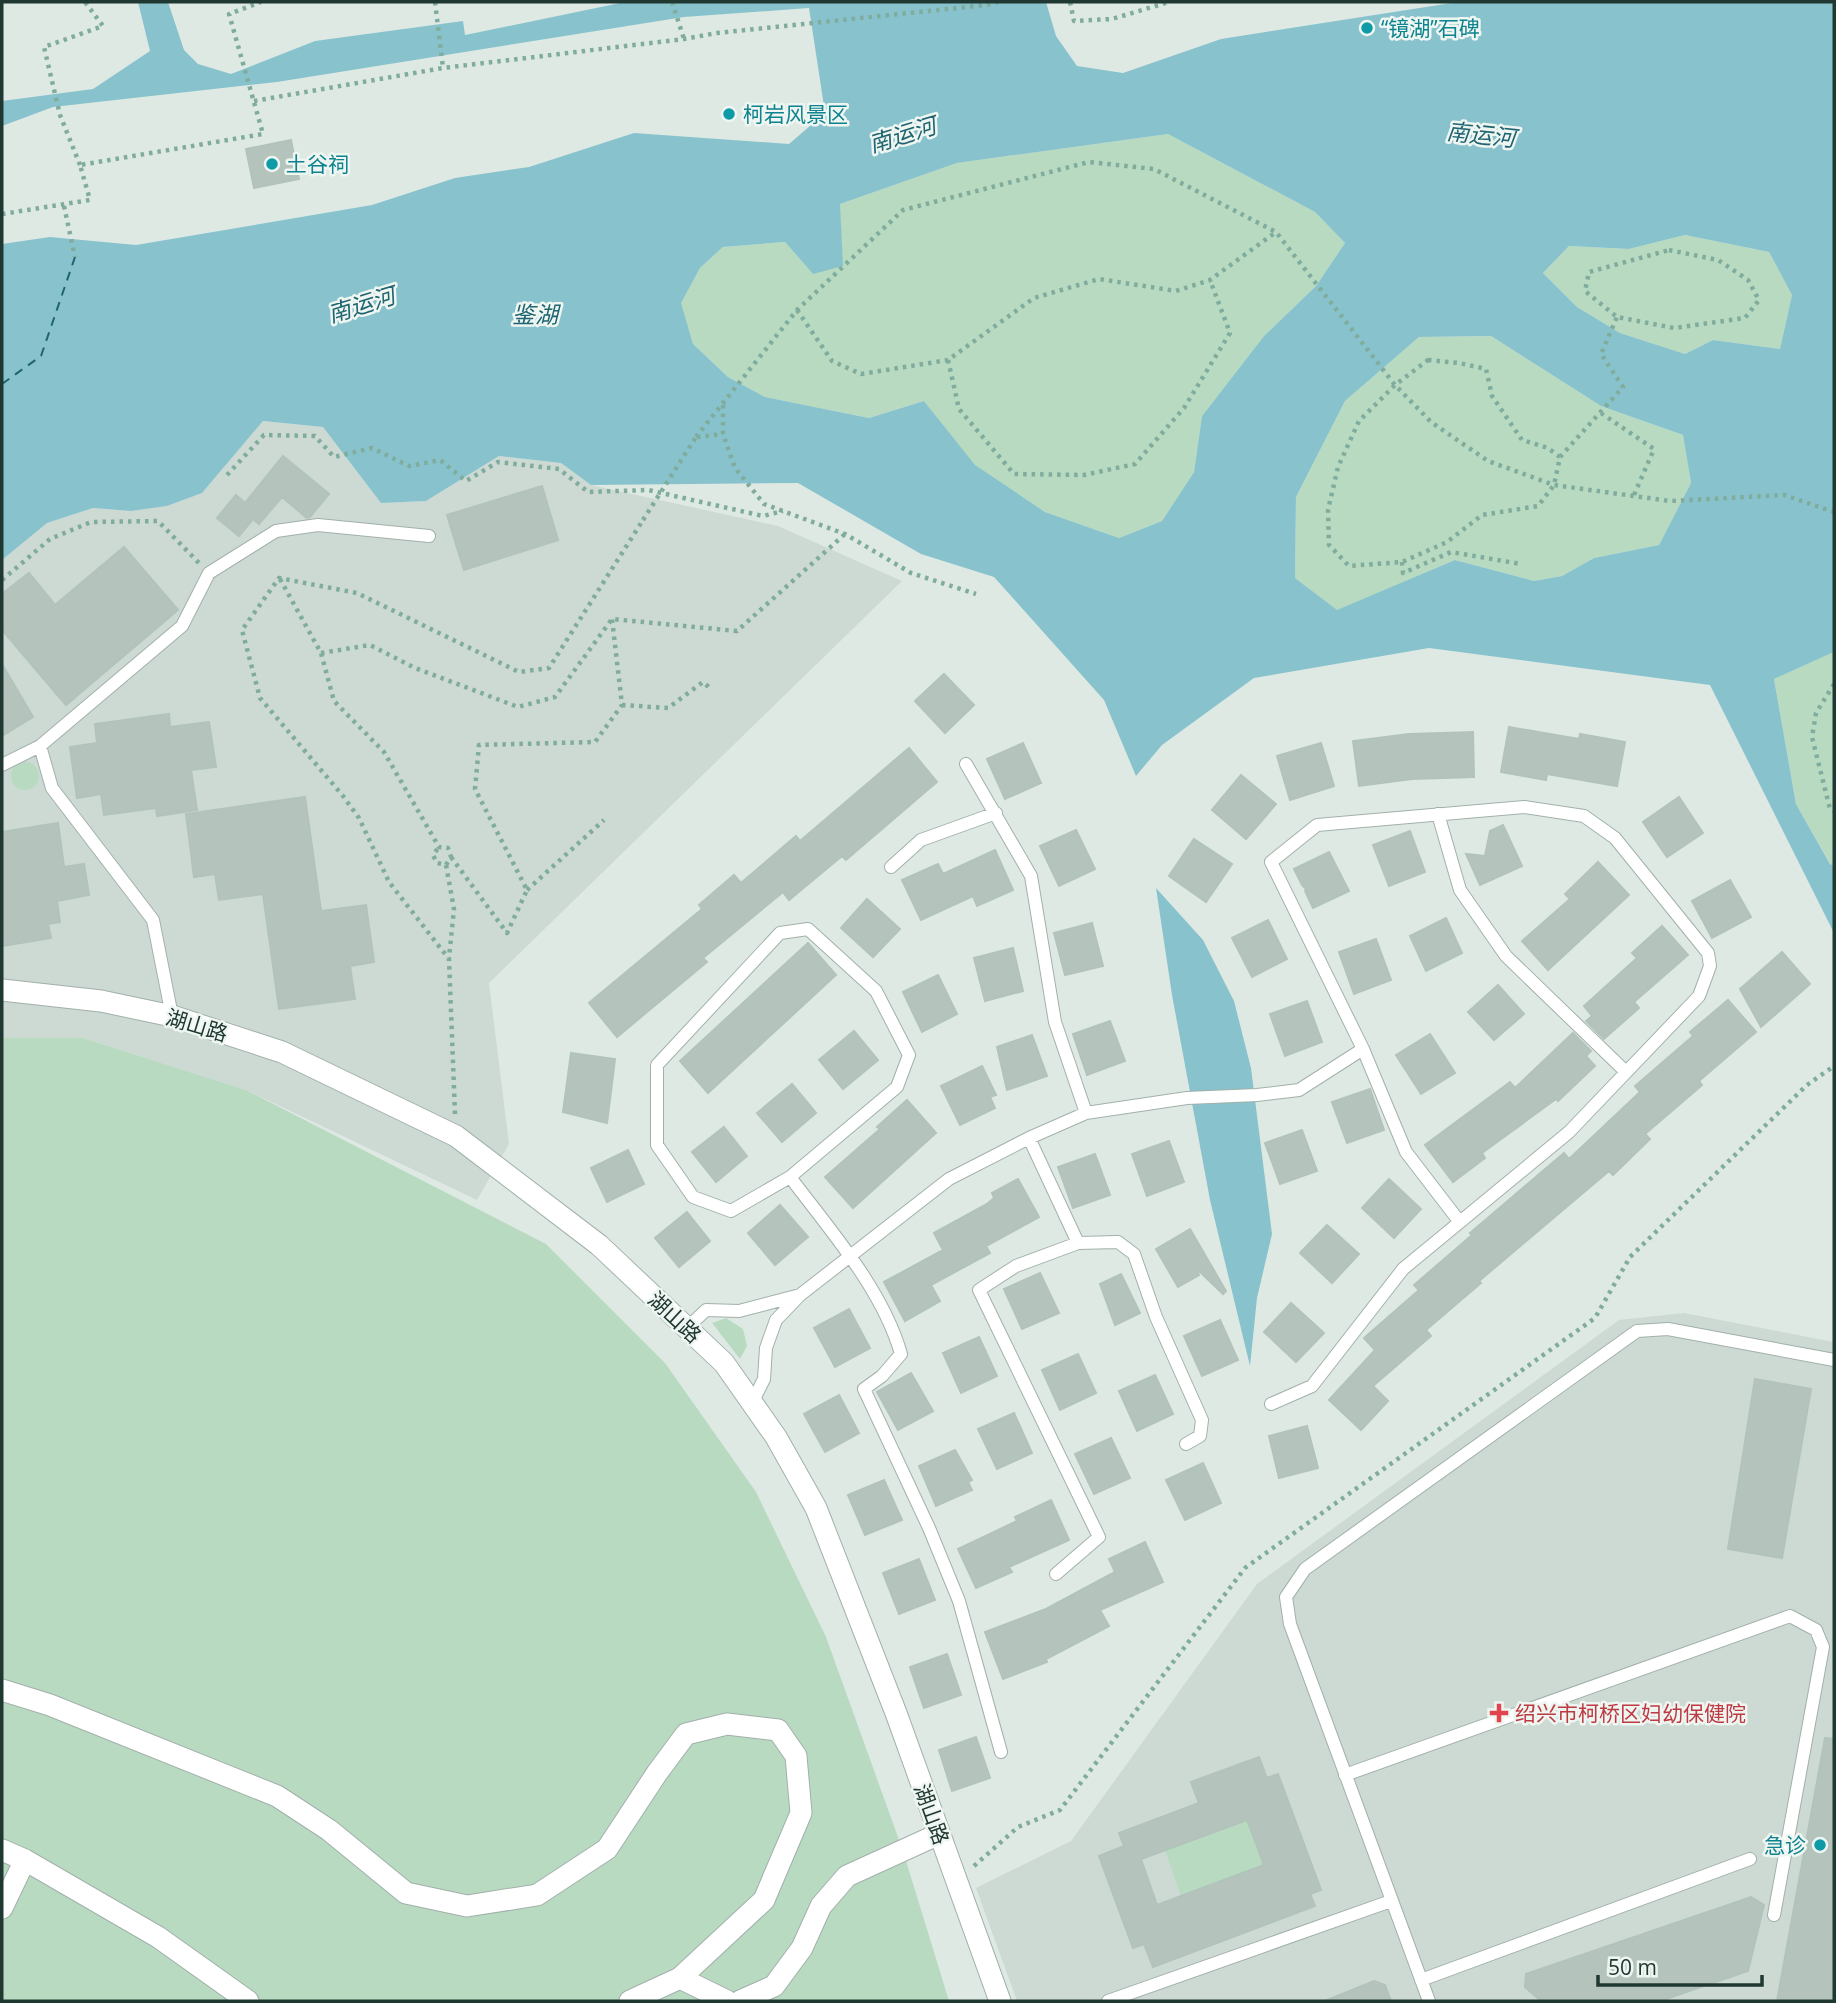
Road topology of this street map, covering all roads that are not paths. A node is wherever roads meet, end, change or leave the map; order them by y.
1 (429, 536) dead end
2 (40, 746) junction
3 (2, 765) edge
4 (966, 765) dead end
5 (996, 813) junction
6 (1438, 814) junction
7 (891, 867) dead end
8 (2, 990) edge
9 (172, 1016) junction
10 (1363, 1049) junction
11 (1626, 1072) junction
12 (1086, 1113) junction
13 (1029, 1138) junction
14 (790, 1177) junction
15 (1459, 1221) junction
16 (1078, 1243) junction
17 (850, 1256) junction
18 (800, 1295) junction
19 (687, 1328) junction
20 (1834, 1360) edge
21 (752, 1403) junction
22 (1271, 1404) dead end
23 (1186, 1444) dead end
24 (1056, 1574) dead end
25 (2, 1690) edge
26 (1001, 1752) dead end
27 (1345, 1774) junction
28 (939, 1834) junction
29 (2, 1850) edge
30 (1750, 1859) dead end
31 (25, 1860) junction
32 (1391, 1901) junction
33 (2, 1908) edge
34 (1774, 1915) dead end
35 (680, 1978) junction
36 (1421, 1980) junction
37 (248, 2001) edge
38 (631, 2001) edge
39 (727, 2001) edge
40 (740, 2001) edge
41 (1000, 2001) edge
42 (1108, 2001) edge
43 (1429, 2001) edge

1 - 2 lane
2 - 3 lane
2 - 9 lane
4 - 5 lane
5 - 7 lane
5 - 12 lane
6 - 10 lane
6 - 11 lane
6 - 11 lane
8 - 9 street, 湖山路
9 - 19 street, 湖山路
10 - 12 lane
10 - 15 lane
11 - 15 lane
12 - 13 lane
13 - 16 lane
13 - 17 lane
14 - 14 lane
14 - 17 lane
15 - 22 lane
16 - 23 lane
16 - 24 lane
17 - 18 lane
17 - 26 lane
18 - 19 lane
18 - 21 lane
19 - 21 street, 湖山路
20 - 27 lane
21 - 28 street, 湖山路
25 - 35 street
27 - 32 lane
27 - 34 lane
28 - 40 street
28 - 41 street, 湖山路
29 - 31 street
30 - 36 lane
31 - 33 street
31 - 37 street
32 - 36 lane
32 - 42 lane
35 - 38 street
35 - 39 street
36 - 43 lane

